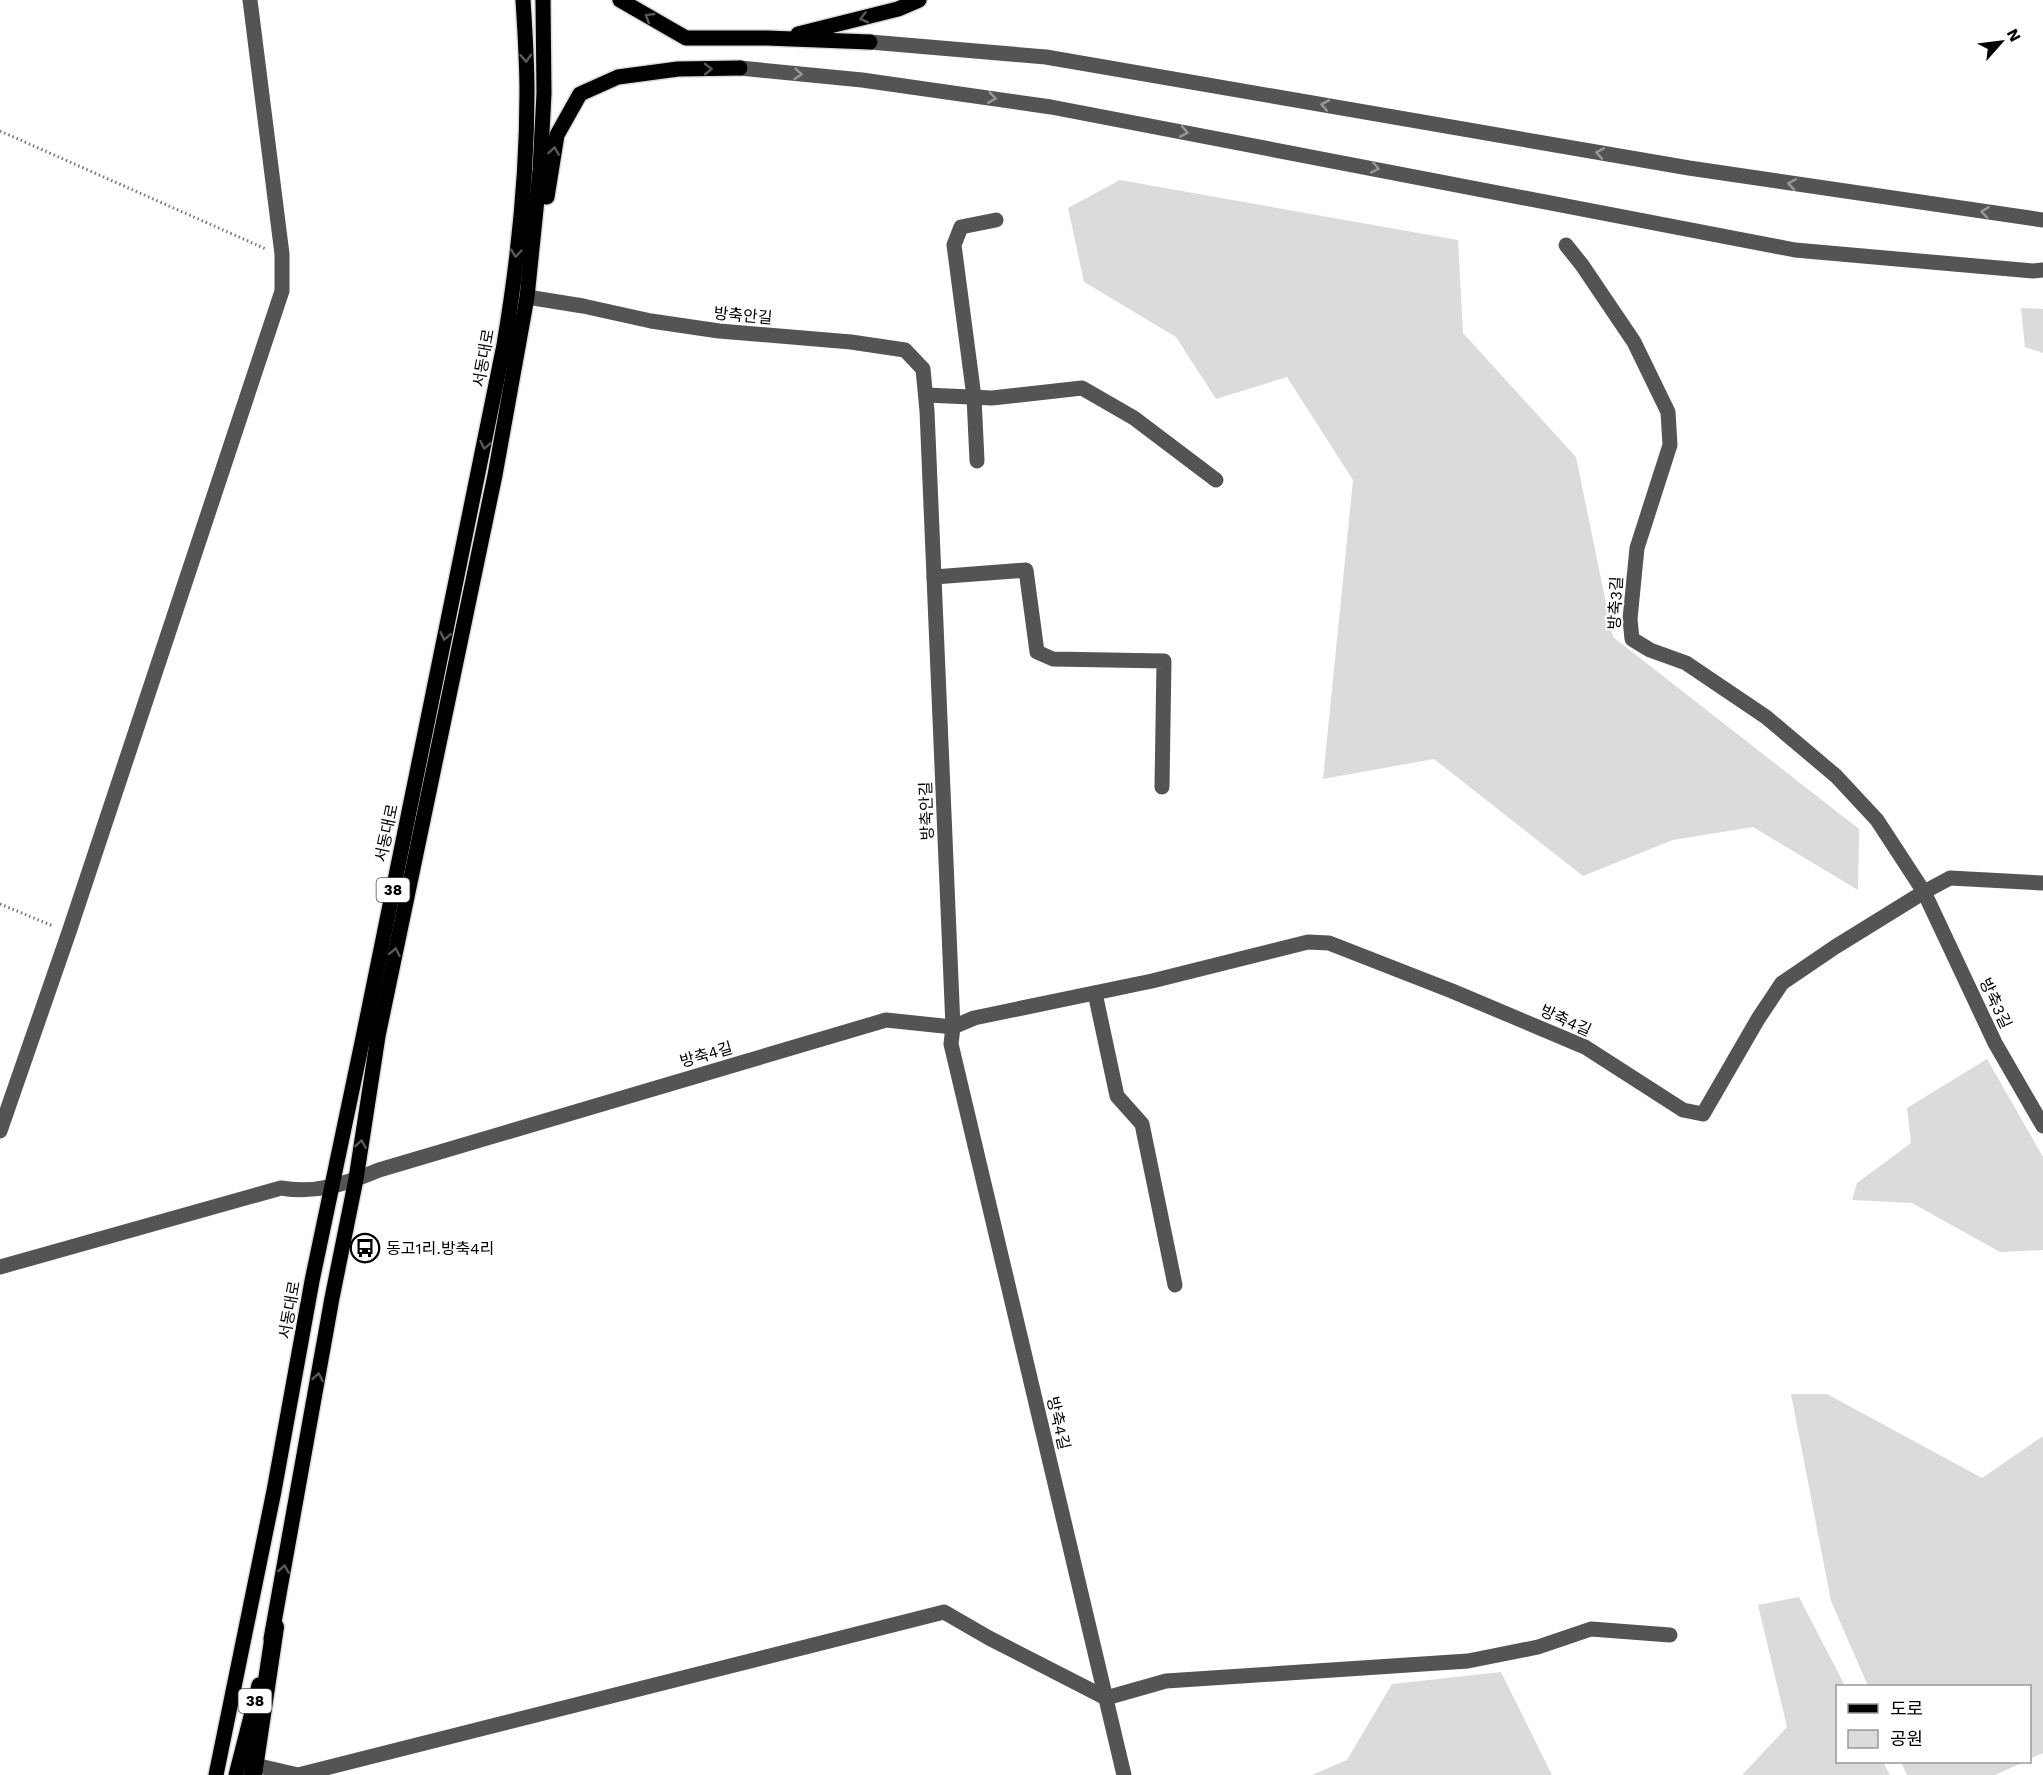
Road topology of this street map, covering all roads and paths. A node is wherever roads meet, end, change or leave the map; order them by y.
1 (250, 0) edge
2 (524, 0) edge
3 (543, 0) edge
4 (621, 0) edge
5 (919, 0) edge
6 (781, 39) junction
7 (870, 42) joint
8 (740, 68) joint
9 (0, 131) edge
10 (996, 220) dead end
11 (2043, 220) edge
12 (1566, 245) dead end
13 (282, 254) junction
14 (530, 269) junction
15 (2043, 270) edge
16 (528, 297) junction
17 (926, 395) junction
18 (974, 398) junction
19 (977, 461) dead end
20 (1216, 480) dead end
21 (934, 577) junction
22 (1162, 787) dead end
23 (2043, 883) edge
24 (1924, 892) junction
25 (0, 904) edge
26 (69, 932) junction
27 (1095, 993) junction
28 (953, 1027) junction
29 (951, 1044) joint
30 (2043, 1126) edge
31 (0, 1131) edge
32 (356, 1179) junction
33 (333, 1186) junction
34 (0, 1267) edge
35 (1175, 1285) dead end
36 (274, 1627) junction
37 (1670, 1635) dead end
38 (1106, 1698) junction
39 (254, 1770) edge
40 (216, 1775) edge
41 (236, 1775) edge
42 (1124, 1775) edge

1 - 13 street
2 -> 33 main road, 서동대로 / 38
3 - 14 main road, 서동대로 / 38
6 -> 4 main road
5 -> 6 main road
6 - 7 main road
11 -> 7 street
14 -> 8 main road
8 -> 15 street
9 - 13 path
10 - 18 street
12 - 24 street, 방축3길
13 - 26 street
14 - 16 main road, 서동대로 / 38
16 - 17 street, 방축안길
32 -> 16 main road, 서동대로 / 38
17 - 18 street
17 - 21 street, 방축안길
18 - 19 street
18 - 20 street
21 - 22 street
21 - 28 street, 방축안길
23 - 24 street
24 - 27 street, 방축4길
24 - 30 street, 방축3길
25 - 26 path
26 - 31 street
27 - 28 street, 방축4길
27 - 35 street
28 - 29 street, 방축안길
28 - 32 street, 방축4길
29 - 38 street, 방축4길
32 - 33 street, 방축4길
36 -> 32 main road, 서동대로 / 38
33 - 34 street, 방축4길
33 - 40 main road, 서동대로 / 38
36 - 39 highway
36 - 41 main road, 서동대로 / 38
37 - 38 street
38 - 39 street
38 - 42 street, 방축4길

